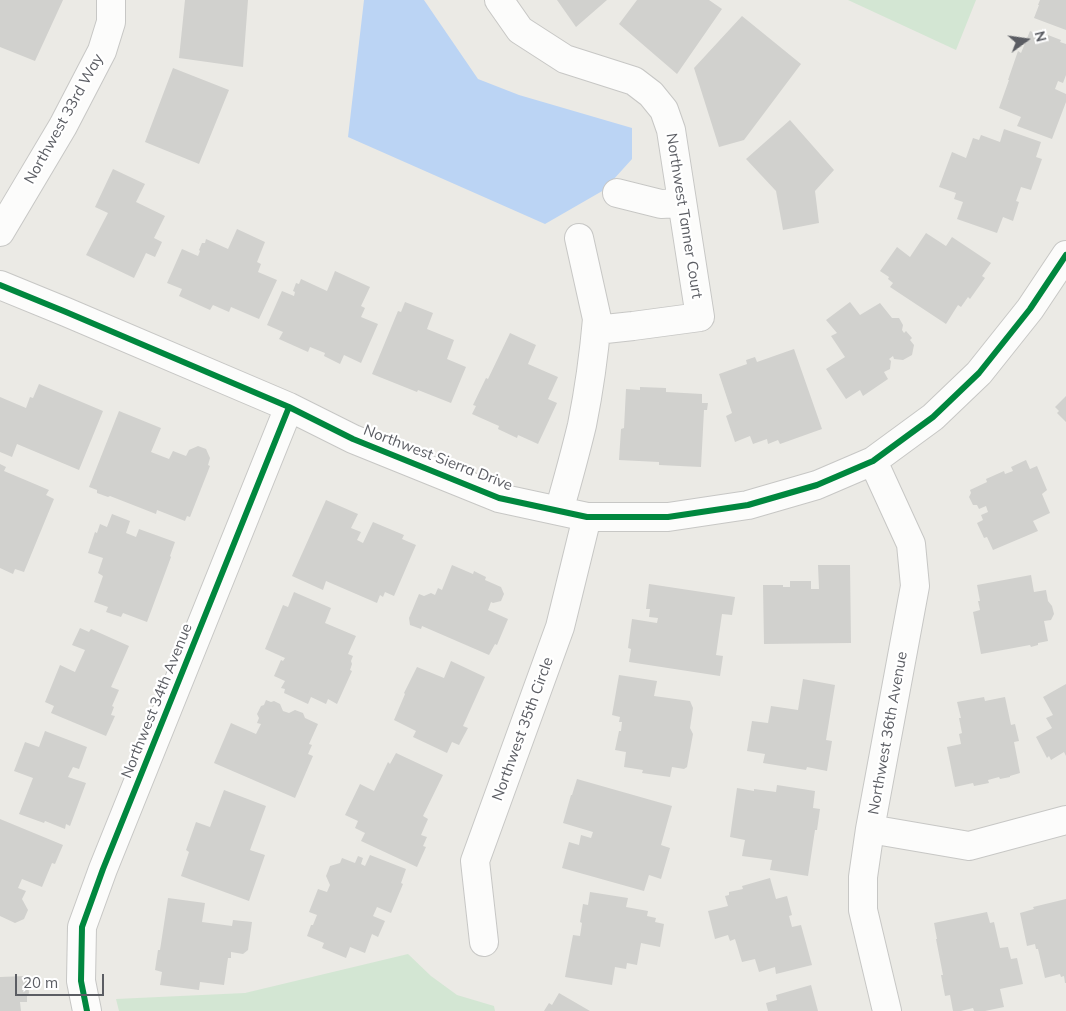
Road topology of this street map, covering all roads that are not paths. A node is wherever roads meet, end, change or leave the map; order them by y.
1 (111, 0) edge
2 (499, 0) edge
3 (617, 194) dead end
4 (682, 203) junction
5 (0, 232) edge
6 (579, 238) dead end
7 (1066, 255) edge
8 (0, 285) edge
9 (596, 330) junction
10 (289, 407) junction
11 (873, 461) junction
12 (559, 511) junction
13 (586, 517) junction
14 (1066, 820) edge
15 (870, 829) junction
16 (484, 942) dead end
17 (87, 1011) edge
18 (887, 1011) edge

1 - 5 street, Northwest 33rd Way
2 - 4 street, Northwest Tanner Court
3 - 4 street
4 - 9 street, Northwest Tanner Court
6 - 9 street
7 - 11 street, Northwest Sierra Drive
8 - 10 street, Northwest Sierra Drive
9 - 12 street
10 - 12 street, Northwest Sierra Drive
10 - 17 street, Northwest 34th Avenue
11 - 13 street, Northwest Sierra Drive
11 - 15 street, Northwest 36th Avenue
12 - 13 street, Northwest Sierra Drive
13 - 16 street, Northwest 35th Circle
14 - 15 street
15 - 18 street, Northwest 36th Avenue

